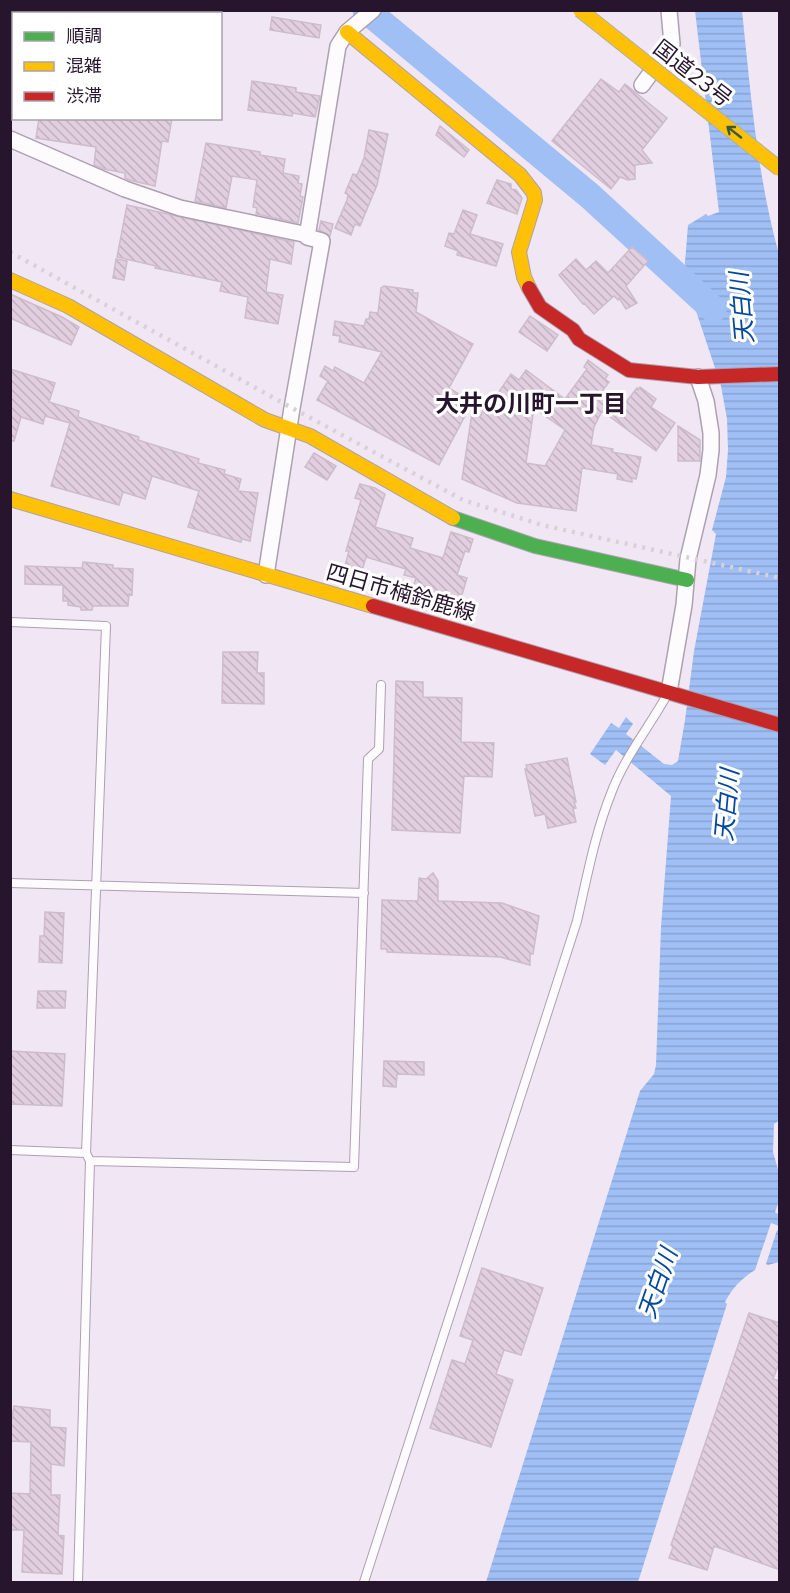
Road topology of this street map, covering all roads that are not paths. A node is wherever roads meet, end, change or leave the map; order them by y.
1 (373, 10) edge
2 (580, 10) edge
3 (669, 10) edge
4 (352, 28) junction
5 (654, 46) dead end
6 (672, 61) dead end
7 (642, 85) dead end
8 (10, 139) edge
9 (780, 169) edge
10 (308, 235) junction
11 (10, 280) edge
12 (780, 374) edge
13 (698, 377) junction
14 (289, 428) junction
15 (10, 499) edge
16 (266, 575) junction
17 (687, 580) junction
18 (10, 622) edge
19 (381, 684) dead end
20 (675, 694) junction
21 (780, 724) edge
22 (10, 883) edge
23 (96, 886) junction
24 (364, 892) junction
25 (10, 1150) edge
26 (86, 1153) junction
27 (90, 1161) junction
28 (78, 1582) edge
29 (364, 1582) edge

1 - 4 street
9 -> 2 main road, 国道23号, bridge
3 - 7 street
4 - 10 street
4 - 13 main road
5 - 6 main road, 国道23号
8 - 10 street
10 - 14 street
11 - 14 main road
12 - 13 main road
13 - 17 street
14 - 16 street
14 - 17 main road
15 - 16 main road, 四日市楠鈴鹿線
16 - 20 main road, 四日市楠鈴鹿線
17 - 20 street
18 - 23 lane
19 - 24 lane
20 - 21 main road, 四日市楠鈴鹿線
20 - 29 lane
22 - 23 lane
23 - 24 lane
23 - 26 lane
24 - 27 lane
25 - 26 lane
26 - 27 lane
27 - 28 lane

